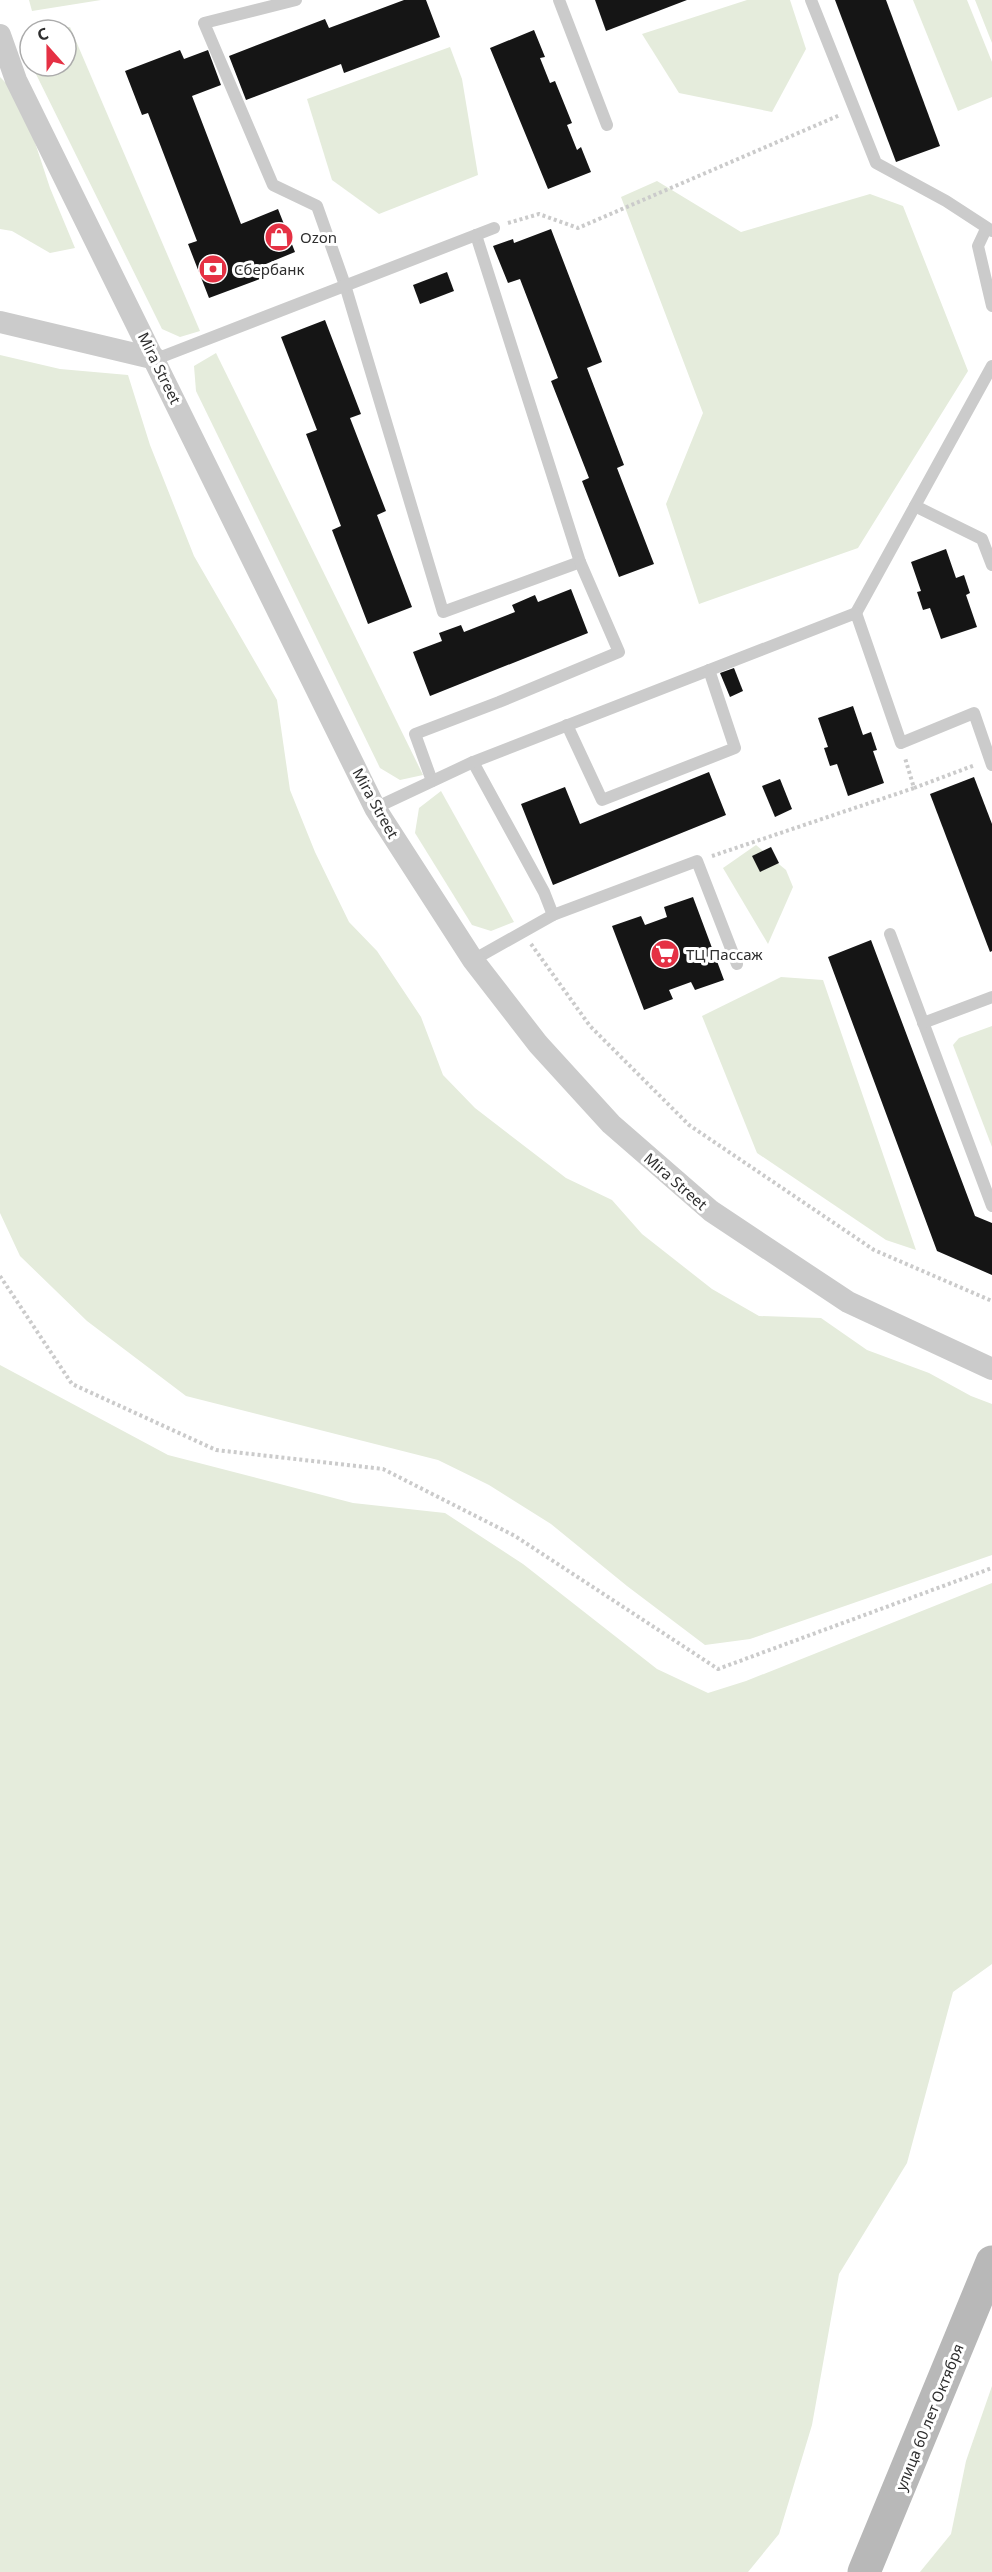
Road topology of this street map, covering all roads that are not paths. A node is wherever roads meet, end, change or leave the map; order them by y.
1 (296, 0) edge
2 (559, 0) edge
3 (811, 0) edge
4 (0, 35) edge
5 (607, 125) dead end
6 (494, 228) road end
7 (989, 230) edge
8 (476, 235) junction
9 (345, 285) junction
10 (992, 306) edge
11 (0, 322) edge
12 (156, 359) junction
13 (992, 366) edge
14 (915, 506) junction
15 (580, 562) junction
16 (992, 565) edge
17 (856, 613) junction
18 (709, 670) junction
19 (567, 725) junction
20 (473, 762) junction
21 (991, 762) edge
22 (432, 781) junction
23 (375, 808) junction
24 (554, 915) junction
25 (890, 934) dead end
26 (473, 960) junction
27 (737, 964) dead end
28 (992, 997) edge
29 (923, 1023) junction
30 (992, 1206) edge
31 (992, 1369) edge
32 (992, 2262) edge
33 (864, 2572) edge

1 - 9 lane
2 - 5 lane
3 - 7 lane
4 - 12 street, Mira Street
6 - 8 lane
7 - 10 lane
8 - 9 lane
8 - 15 lane
9 - 12 lane
9 - 15 lane
11 - 12 street
12 - 23 street, Mira Street
13 - 14 lane
14 - 16 lane
14 - 17 lane
15 - 22 lane
17 - 18 lane
17 - 21 lane
18 - 19 lane
18 - 19 lane
19 - 20 lane
20 - 22 lane
20 - 24 lane
22 - 23 lane
23 - 26 street, Mira Street
24 - 26 lane
24 - 27 lane
25 - 29 lane
26 - 31 street, Mira Street
28 - 29 lane
29 - 30 lane
32 - 33 main road, улица 60 лет Октября

